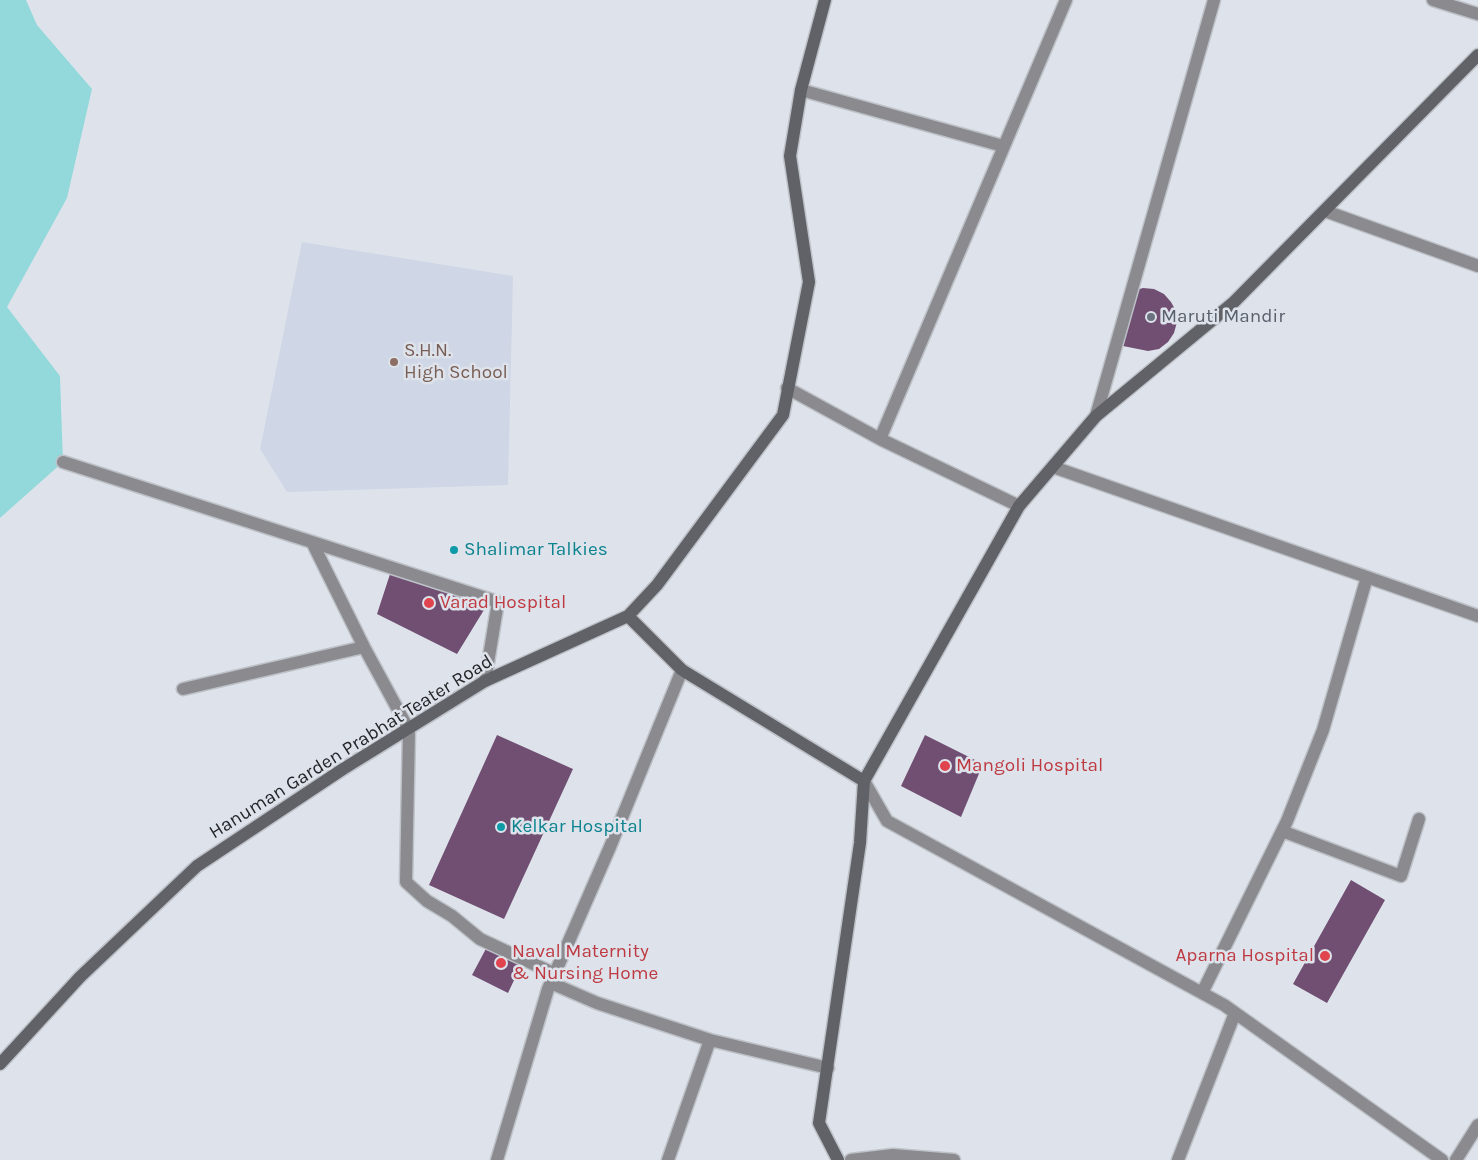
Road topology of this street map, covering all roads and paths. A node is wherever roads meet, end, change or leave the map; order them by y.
1 (825, 0) edge
2 (1066, 0) edge
3 (1214, 0) edge
4 (1433, 0) edge
5 (1478, 14) edge
6 (1478, 55) edge
7 (801, 90) junction
8 (1003, 146) junction
9 (1325, 211) junction
10 (1478, 266) edge
11 (787, 388) junction
12 (1096, 416) junction
13 (880, 438) junction
14 (64, 462) dead end
15 (1053, 467) junction
16 (1019, 506) junction
17 (312, 542) junction
18 (1367, 577) junction
19 (1476, 611) edge
20 (628, 616) junction
21 (364, 648) junction
22 (682, 670) junction
23 (485, 681) junction
24 (183, 689) dead end
25 (409, 730) junction
26 (864, 781) junction
27 (1420, 819) dead end
28 (1282, 831) junction
29 (553, 978) junction
30 (1202, 993) junction
31 (1235, 1013) junction
32 (710, 1040) junction
33 (0, 1064) edge
34 (828, 1068) junction
35 (1478, 1126) edge
36 (497, 1160) edge
37 (668, 1160) edge
38 (838, 1160) edge
39 (851, 1160) edge
40 (954, 1160) edge
41 (1178, 1160) edge
42 (1442, 1160) edge
43 (1456, 1160) edge

1 - 7 street, Hanuman Garden Prabhat Teater Road
2 - 8 street
3 - 12 street
4 - 5 street
6 - 9 street
7 - 8 street
7 - 11 street, Hanuman Garden Prabhat Teater Road
8 - 13 street
9 - 10 street
9 - 12 street
11 - 13 street
11 - 20 street, Hanuman Garden Prabhat Teater Road
12 - 15 street
13 - 16 street
14 - 17 street
15 - 16 street
15 - 18 street
16 - 26 street
17 - 21 street
17 - 23 street
18 - 19 street
18 - 28 street
20 - 22 street
20 - 23 street, Hanuman Garden Prabhat Teater Road
21 - 24 street
21 - 25 street
22 - 26 street
22 - 29 street
23 - 25 street, Hanuman Garden Prabhat Teater Road
25 - 29 street
25 - 33 street, Hanuman Garden Prabhat Teater Road
26 - 30 street
26 - 34 street
27 - 28 street
28 - 30 street
29 - 32 street
29 - 36 street
30 - 31 street
31 - 41 street
31 - 42 street
32 - 34 street
32 - 37 street
34 - 38 street
35 - 43 street
39 - 40 street

